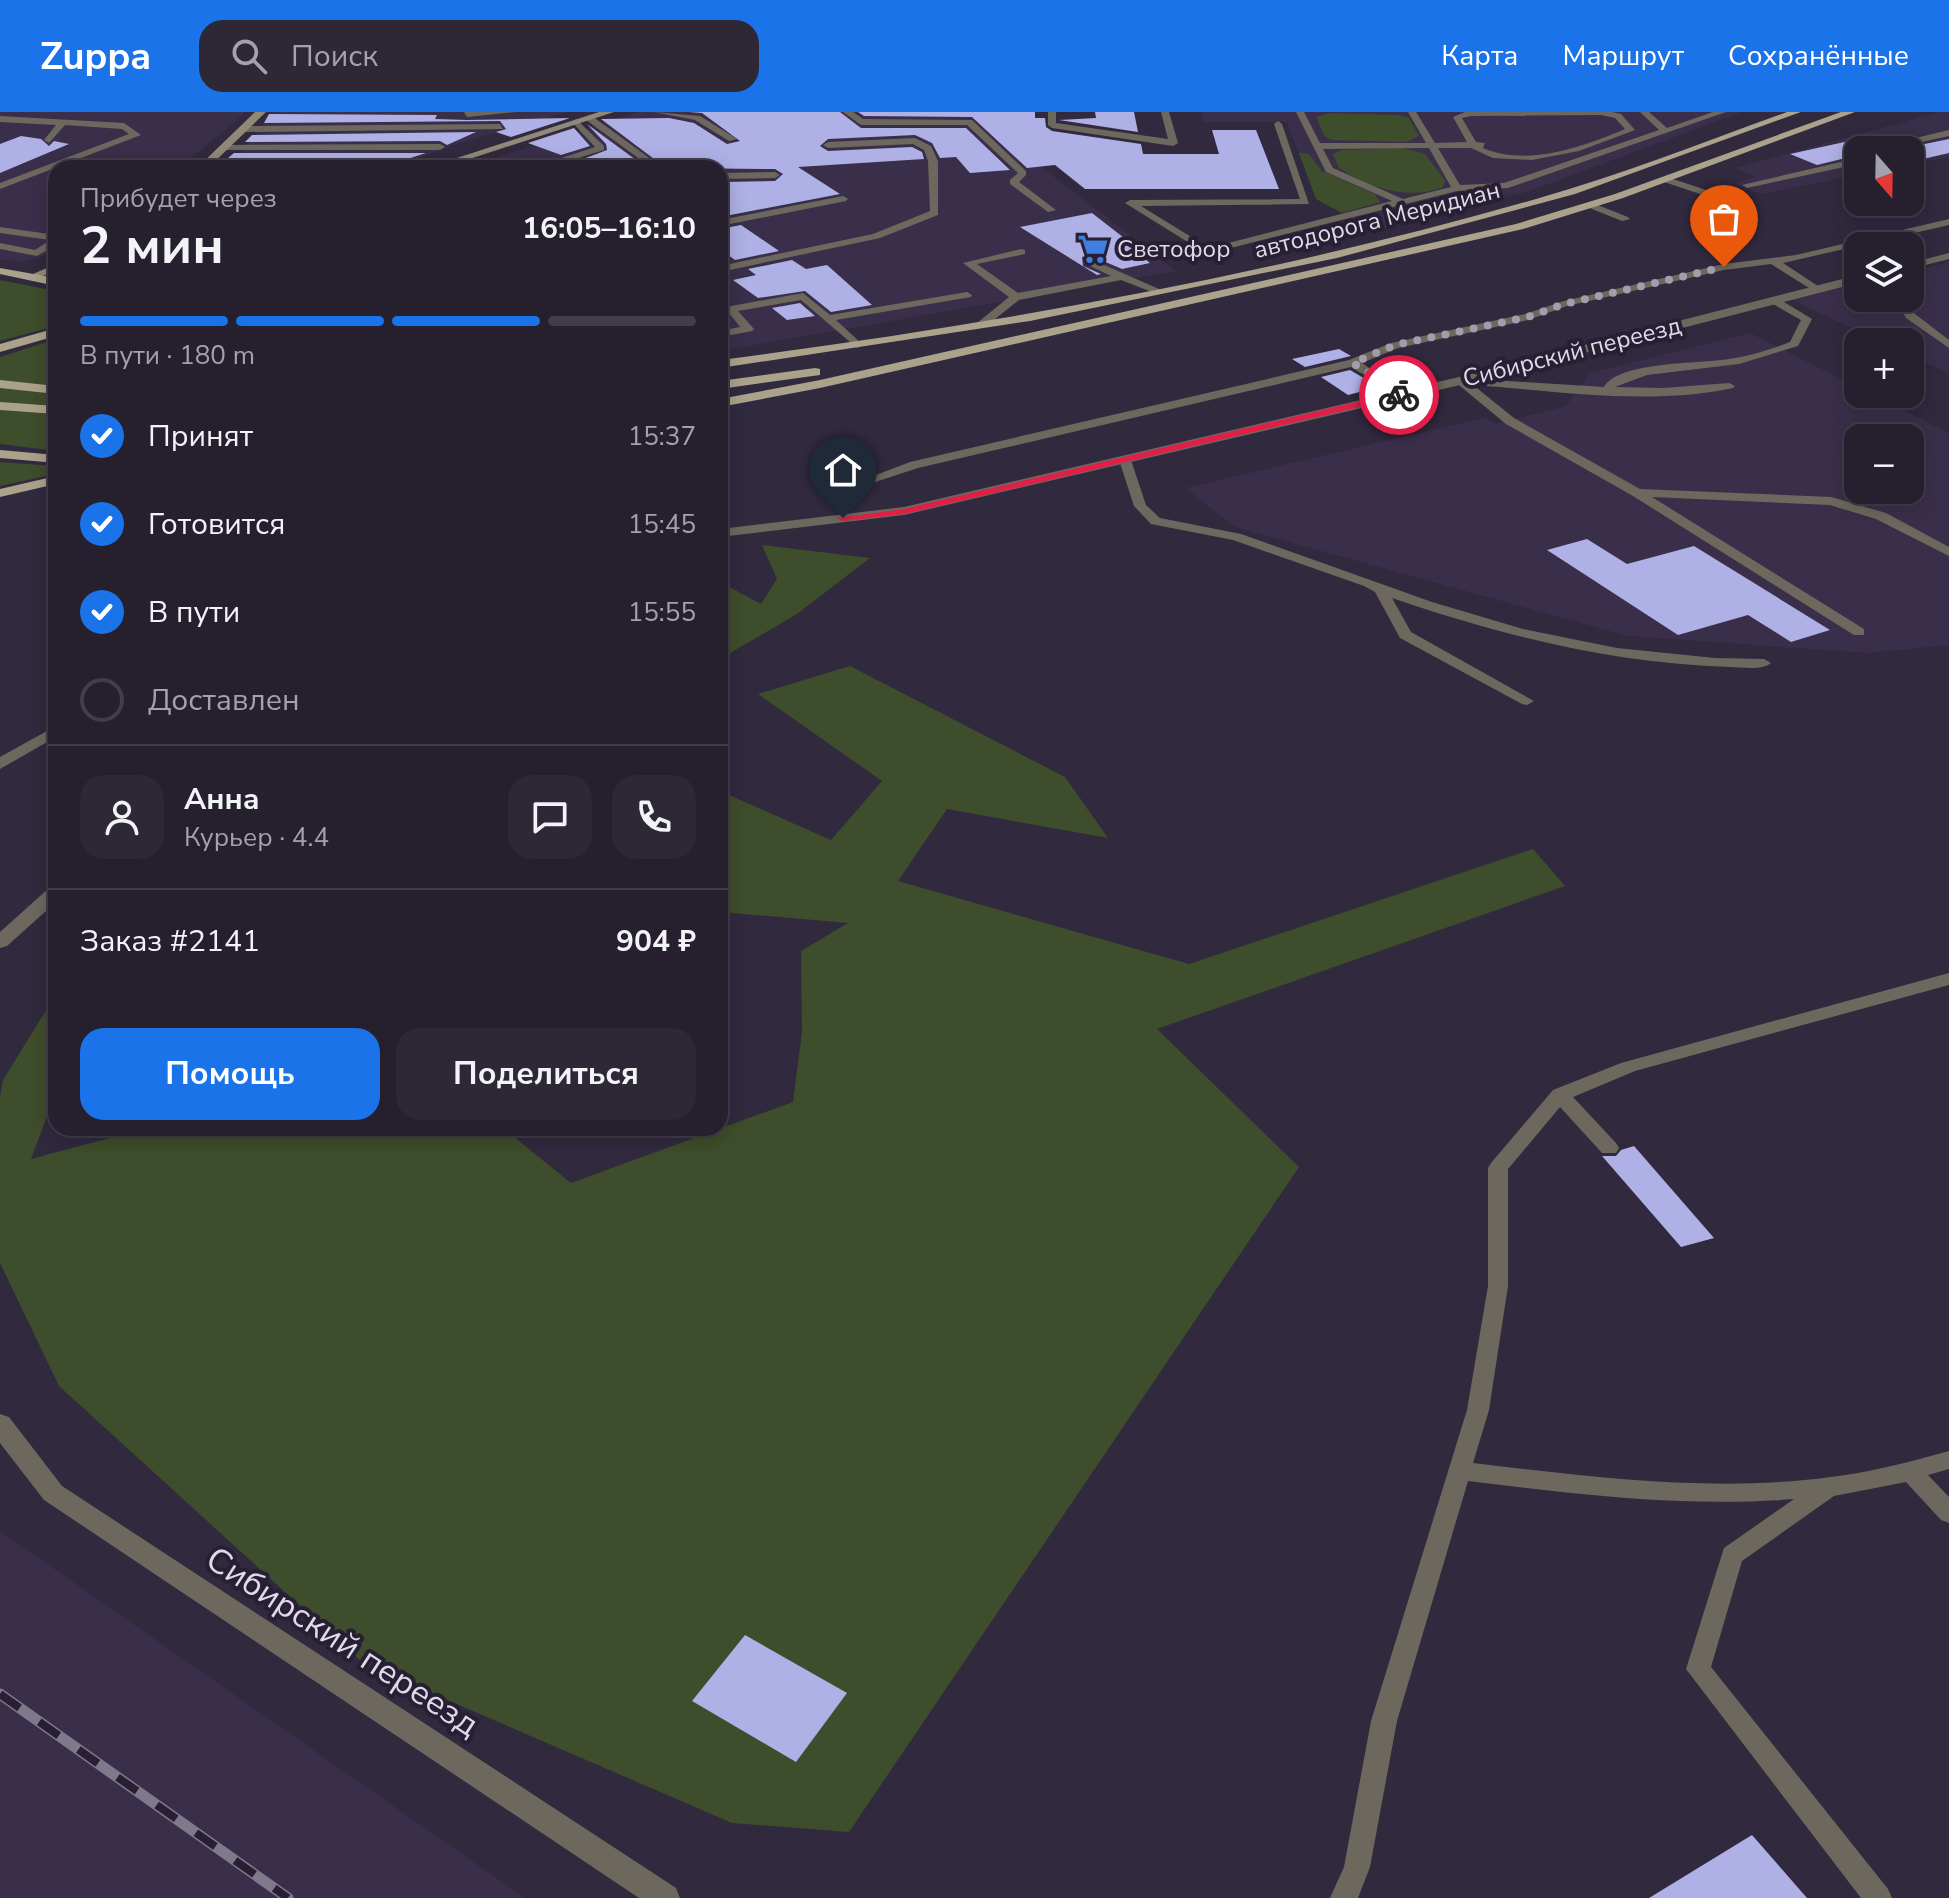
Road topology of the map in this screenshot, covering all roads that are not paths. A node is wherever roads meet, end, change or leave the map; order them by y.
1 (261, 112) edge
2 (512, 112) edge
3 (609, 112) edge
4 (658, 112) edge
5 (847, 112) edge
6 (956, 112) edge
7 (1052, 112) edge
8 (1165, 112) edge
9 (1300, 112) edge
10 (1412, 112) edge
11 (1644, 112) edge
12 (1722, 112) edge
13 (1796, 112) edge
14 (1850, 112) edge
15 (467, 114) edge
16 (589, 118) junction
17 (0, 119) edge
18 (576, 122) junction
19 (969, 122) junction
20 (62, 123) junction
21 (1278, 124) dead end
22 (500, 127) dead end
23 (244, 129) junction
24 (1666, 132) junction
25 (1949, 133) edge
26 (1924, 138) edge
27 (732, 139) dead end
28 (49, 140) dead end
29 (1949, 141) edge
30 (828, 145) dead end
31 (1432, 145) junction
32 (1473, 145) junction
33 (1505, 145) dead end
34 (1317, 146) junction
35 (1924, 146) edge
36 (440, 147) dead end
37 (225, 148) junction
38 (1844, 156) edge
39 (69, 160) edge
40 (211, 160) edge
41 (456, 160) edge
42 (562, 160) edge
43 (647, 160) edge
44 (1844, 164) edge
45 (48, 168) edge
46 (1784, 168) dead end
47 (775, 175) dead end
48 (728, 176) edge
49 (1667, 180) junction
50 (1747, 185) dead end
51 (0, 186) edge
52 (1457, 188) junction
53 (1721, 198) dead end
54 (843, 199) dead end
55 (1402, 202) junction
56 (1590, 205) junction
57 (1051, 210) dead end
58 (1625, 219) dead end
59 (728, 221) edge
60 (1949, 222) edge
61 (0, 230) edge
62 (48, 239) edge
63 (48, 245) edge
64 (0, 246) edge
65 (1021, 252) dead end
66 (1949, 256) edge
67 (1088, 261) dead end
68 (1773, 261) junction
69 (1924, 262) edge
70 (728, 267) edge
71 (48, 270) edge
72 (0, 271) edge
73 (32, 277) junction
74 (1122, 277) junction
75 (48, 280) edge
76 (1844, 283) edge
77 (1817, 290) junction
78 (1161, 292) junction
79 (967, 295) dead end
80 (1016, 297) junction
81 (1775, 301) junction
82 (1908, 312) edge
83 (831, 318) junction
84 (981, 325) junction
85 (728, 333) edge
86 (48, 334) edge
87 (1020, 338) junction
88 (857, 345) junction
89 (1949, 345) edge
90 (0, 348) edge
91 (728, 363) edge
92 (1353, 363) junction
93 (1460, 381) junction
94 (0, 384) edge
95 (728, 384) edge
96 (1729, 386) dead end
97 (48, 389) edge
98 (1606, 389) junction
99 (1402, 394) junction
100 (728, 401) edge
101 (0, 406) edge
102 (48, 409) edge
103 (0, 454) edge
104 (48, 458) edge
105 (1125, 460) junction
106 (869, 480) dead end
107 (48, 482) edge
108 (0, 493) edge
109 (1637, 493) junction
110 (728, 532) edge
111 (1949, 552) edge
112 (1380, 589) junction
113 (1859, 632) dead end
114 (1764, 663) dead end
115 (1527, 701) dead end
116 (48, 736) edge
117 (0, 764) edge
118 (48, 899) edge
119 (0, 942) edge
120 (1949, 979) edge
121 (1560, 1095) junction
122 (1609, 1148) dead end
123 (0, 1424) edge
124 (1949, 1460) edge
125 (1458, 1471) junction
126 (1912, 1473) junction
127 (1825, 1490) junction
128 (1949, 1513) edge
129 (665, 1898) edge
130 (1344, 1898) edge
131 (1878, 1898) edge

1 - 23 street
2 - 15 lane
3 - 16 street
4 - 27 lane
5 - 19 lane
6 - 19 lane
7 - 8 lane
9 - 34 lane
10 - 31 lane
11 - 24 lane
12 - 24 lane
13 - 78 main road, автодорога Меридиан
14 - 49 main road, автодорога Меридиан
16 - 18 street
16 - 43 lane
17 - 20 lane
18 - 41 street
18 - 42 lane
19 - 57 lane
20 - 28 lane
20 - 39 lane
21 - 55 lane
22 - 23 lane
23 - 37 street
24 - 52 lane
25 - 26 lane
29 - 35 lane
30 - 70 lane
31 - 32 lane
31 - 34 lane
31 - 52 lane
32 - 32 lane
32 - 33 lane
34 - 55 lane
36 - 37 lane
37 - 40 street
38 - 46 lane
44 - 50 lane
45 - 51 lane
47 - 48 lane
49 - 53 lane
49 - 56 main road, автодорога Меридиан
52 - 55 lane
54 - 59 lane
56 - 58 lane
56 - 87 main road, автодорога Меридиан
60 - 68 lane
61 - 62 lane
63 - 64 lane
65 - 80 lane
66 - 69 street
67 - 74 lane
68 - 77 lane
68 - 92 lane
71 - 73 street
72 - 73 main road
73 - 75 main road
74 - 78 lane
74 - 80 lane
76 - 77 street, Сибирский переезд
77 - 81 street, Сибирский переезд
78 - 84 main road, автодорога Меридиан
79 - 83 lane
80 - 84 lane
81 - 93 street, Сибирский переезд
81 - 98 lane
82 - 89 lane
83 - 85 lane
83 - 88 lane
84 - 88 main road, автодорога Меридиан
86 - 90 main road
87 - 95 main road
87 - 100 main road
88 - 91 main road, автодорога Меридиан
92 - 99 lane
92 - 106 lane
93 - 98 lane
93 - 99 street, Сибирский переезд
93 - 109 lane
94 - 97 main road
96 - 98 lane
99 - 105 street, Сибирский переезд
101 - 102 main road
103 - 104 main road
105 - 110 street, Сибирский переезд
105 - 112 lane
107 - 108 main road
109 - 111 lane
109 - 113 lane
112 - 114 lane
112 - 115 lane
116 - 117 lane
118 - 119 street
120 - 121 lane
121 - 122 lane
121 - 125 lane
123 - 129 street, Сибирский переезд
124 - 126 lane
125 - 127 lane
125 - 130 lane
126 - 127 lane
126 - 128 lane
127 - 131 lane

